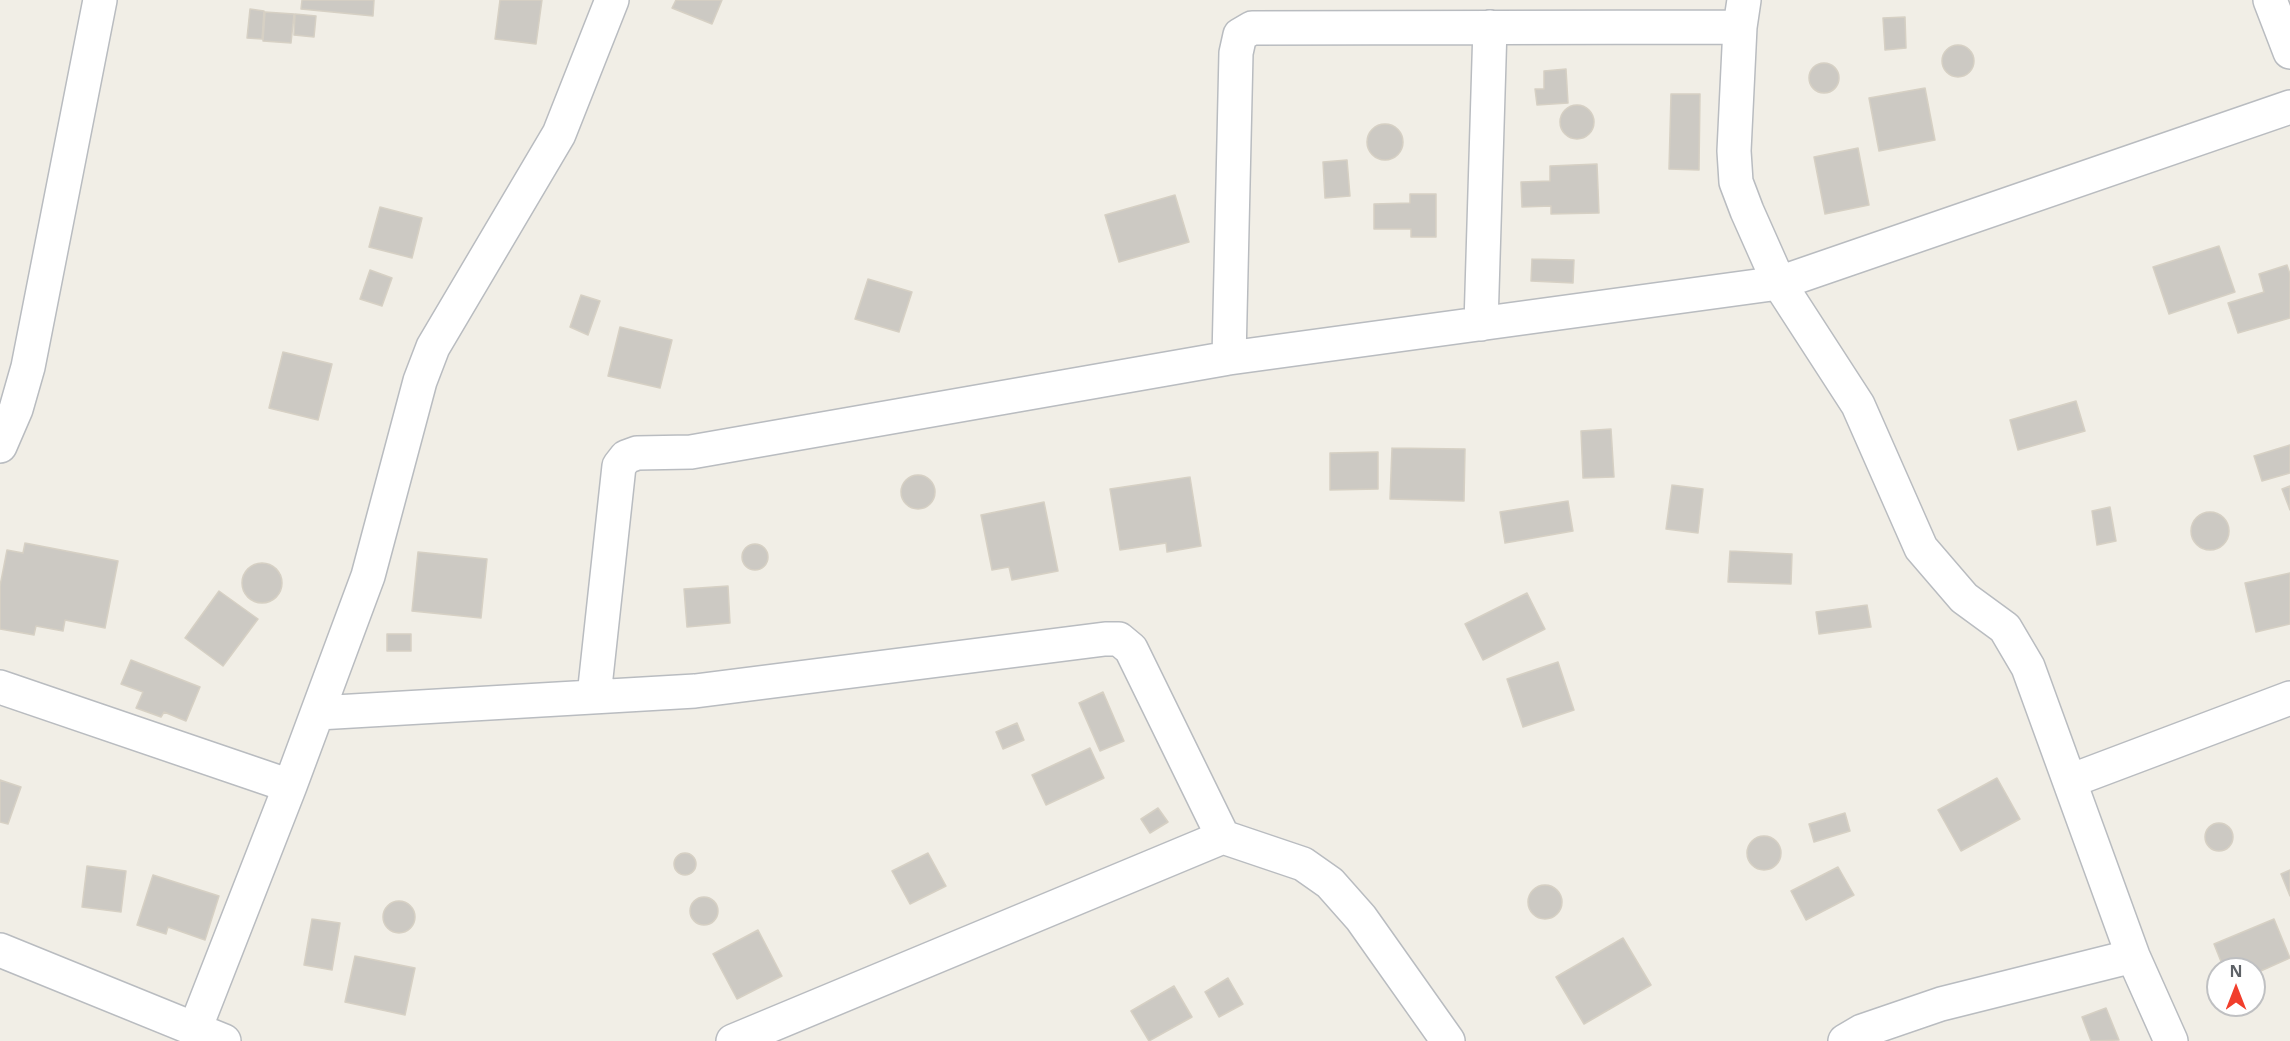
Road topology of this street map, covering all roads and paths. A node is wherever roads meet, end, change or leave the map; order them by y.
1 (100, 0) edge
2 (612, 0) edge
3 (2270, 0) edge
4 (1742, 13) edge
5 (1490, 27) junction
6 (2290, 52) edge
7 (2290, 107) edge
8 (1779, 283) junction
9 (1480, 324) junction
10 (1228, 358) junction
11 (0, 446) edge
12 (0, 687) edge
13 (594, 696) junction
14 (2290, 698) edge
15 (318, 713) junction
16 (2070, 781) junction
17 (290, 786) junction
18 (1223, 837) junction
19 (0, 950) edge
20 (2133, 956) junction
21 (209, 1035) edge
22 (732, 1041) edge
23 (1448, 1041) edge
24 (1845, 1041) edge
25 (2171, 1041) edge

1 - 11 street
2 - 15 street
3 - 6 street
4 - 5 street
4 - 8 street
5 - 9 street
5 - 10 street
7 - 8 street
8 - 9 street
8 - 16 street
9 - 10 street
10 - 13 street
12 - 17 street
13 - 15 street
13 - 18 street
14 - 16 street
15 - 17 street
16 - 20 street
17 - 21 street
18 - 22 street
18 - 23 street
19 - 21 street
20 - 24 street
20 - 25 street

